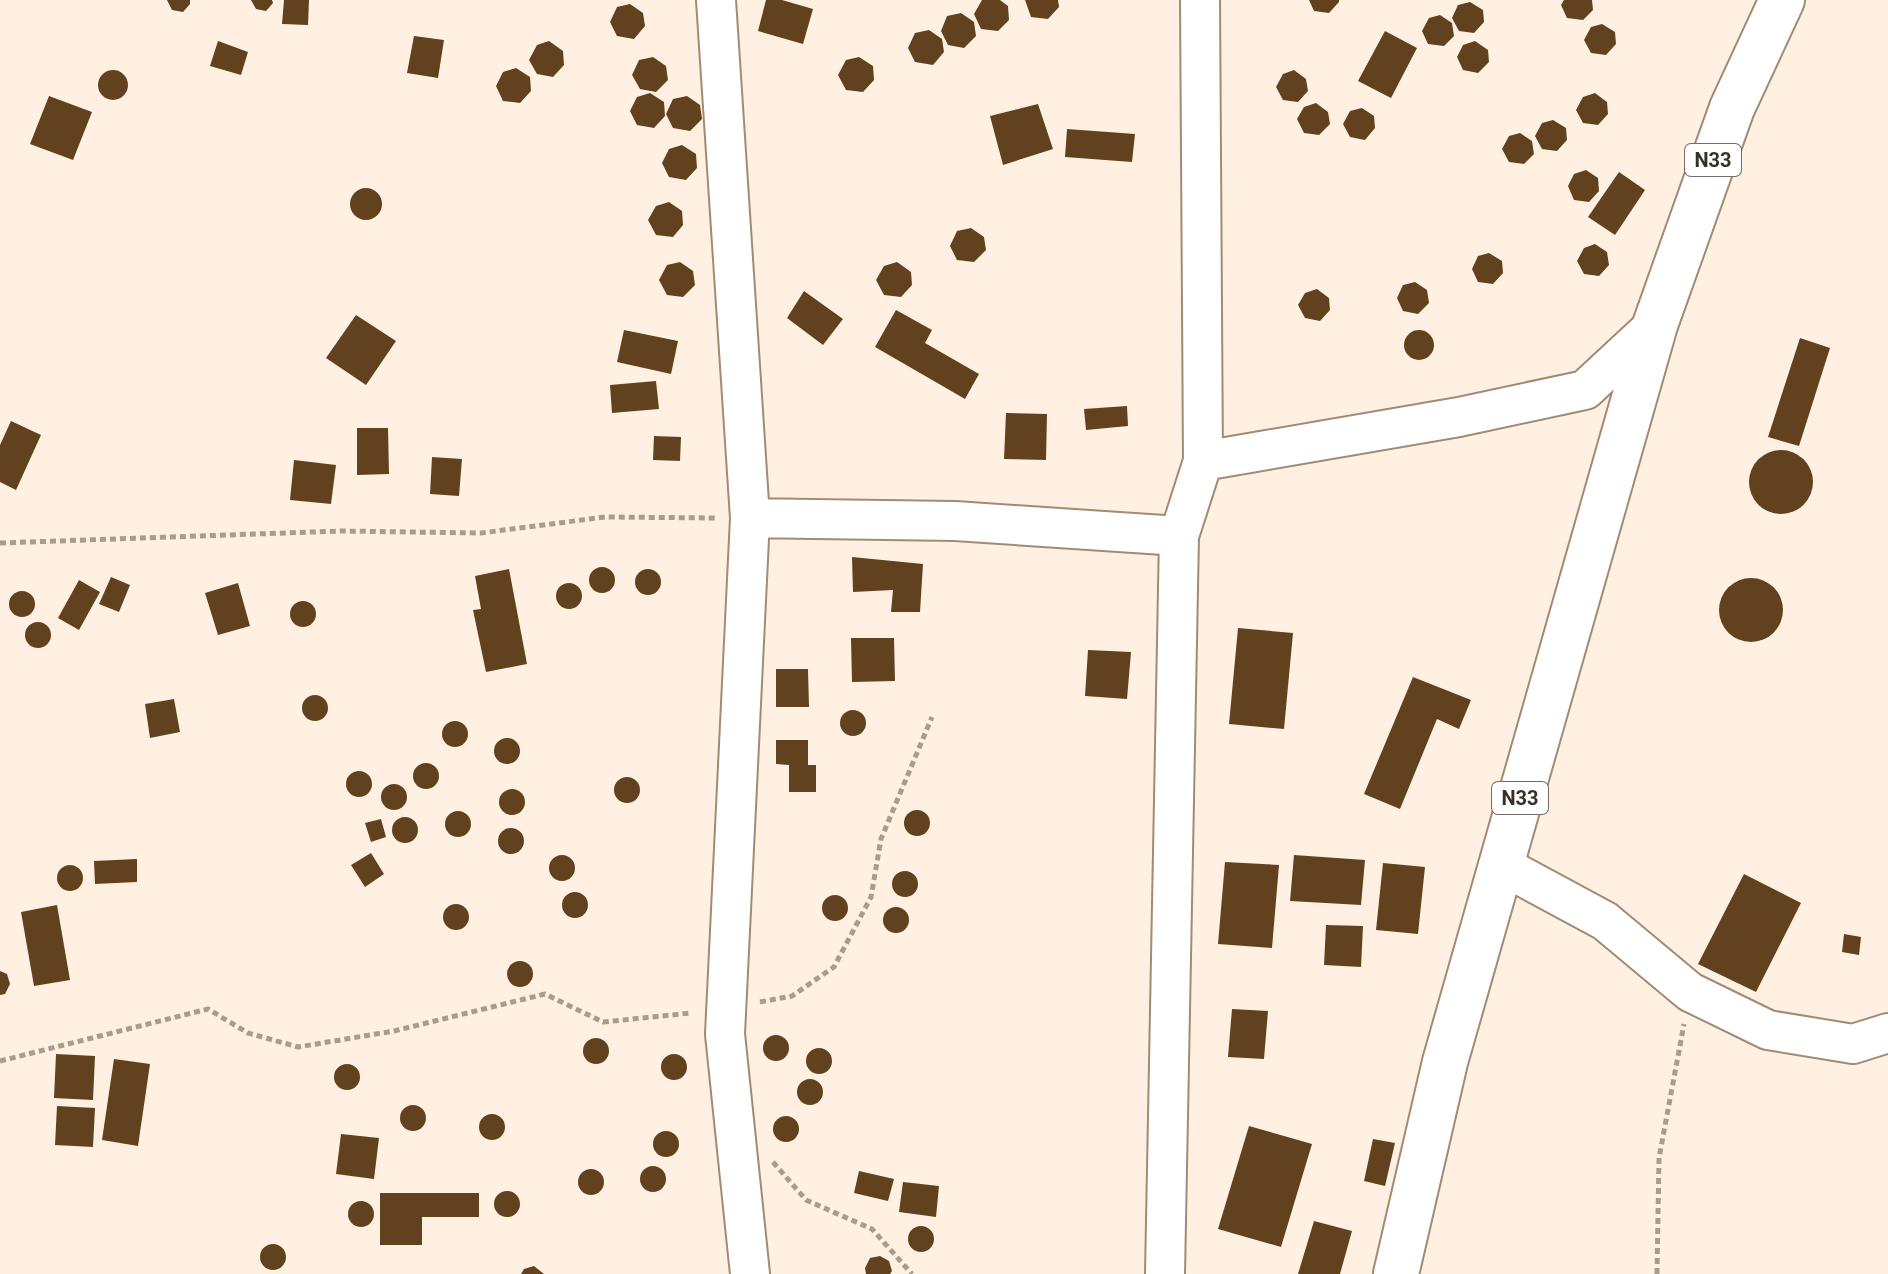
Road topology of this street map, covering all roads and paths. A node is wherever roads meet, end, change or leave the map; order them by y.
1 (716, 0) edge
2 (1200, 0) edge
3 (1782, 0) edge
4 (1655, 325) junction
5 (1203, 461) junction
6 (750, 518) junction
7 (1179, 536) junction
8 (0, 543) edge
9 (932, 717) dead end
10 (1501, 865) junction
11 (1690, 992) junction
12 (726, 1010) junction
13 (1888, 1033) edge
14 (0, 1061) edge
15 (770, 1157) dead end
16 (750, 1274) edge
17 (912, 1274) edge
18 (1165, 1274) edge
19 (1396, 1274) edge
20 (1657, 1274) edge

1 - 6 street
2 - 5 street
3 - 4 main road, N33
4 - 5 street
4 - 10 main road, N33
5 - 7 street
6 - 7 street
6 - 8 path
6 - 12 street
7 - 18 street
9 - 12 path
10 - 11 street
10 - 19 main road, N33
11 - 13 street
11 - 20 path
12 - 14 path
12 - 16 street
15 - 17 path

